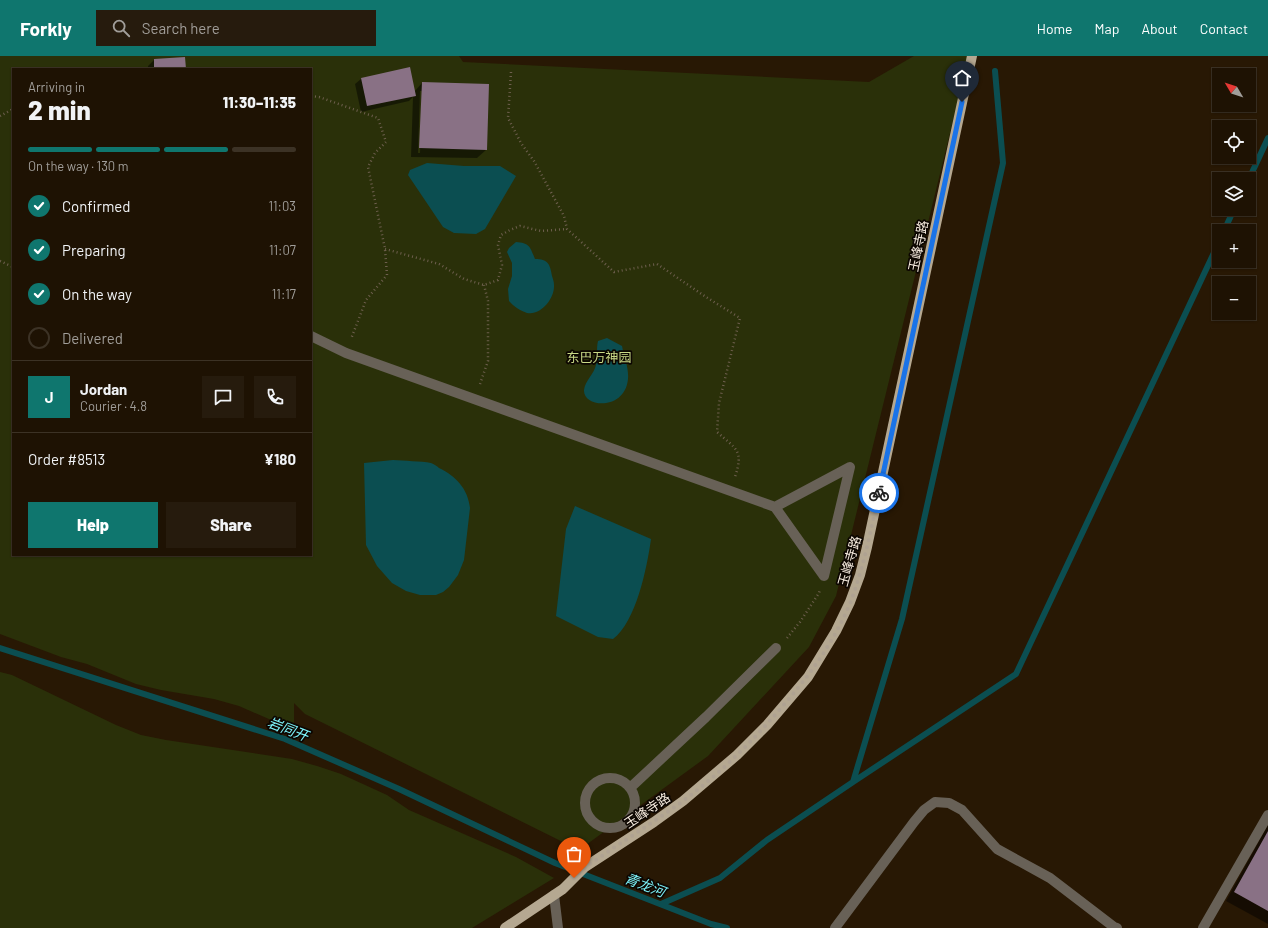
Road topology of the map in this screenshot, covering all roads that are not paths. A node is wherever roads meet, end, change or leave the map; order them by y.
1 (972, 56) edge
2 (312, 336) edge
3 (775, 507) junction
4 (776, 648) road end
5 (630, 788) junction
6 (1268, 815) edge
7 (624, 824) junction
8 (630, 837) junction
9 (554, 895) junction
10 (505, 928) edge
11 (558, 928) edge
12 (835, 928) edge
13 (1117, 928) edge
14 (1203, 928) edge

1 - 8 main road, 玉峰寺路
2 - 3 street
3 - 3 street
4 - 5 street
5 - 7 street
5 - 7 street
6 - 14 street
7 - 8 street
8 - 9 main road, 玉峰寺路
9 - 10 main road, 玉峰寺路
9 - 11 street
12 - 13 street

